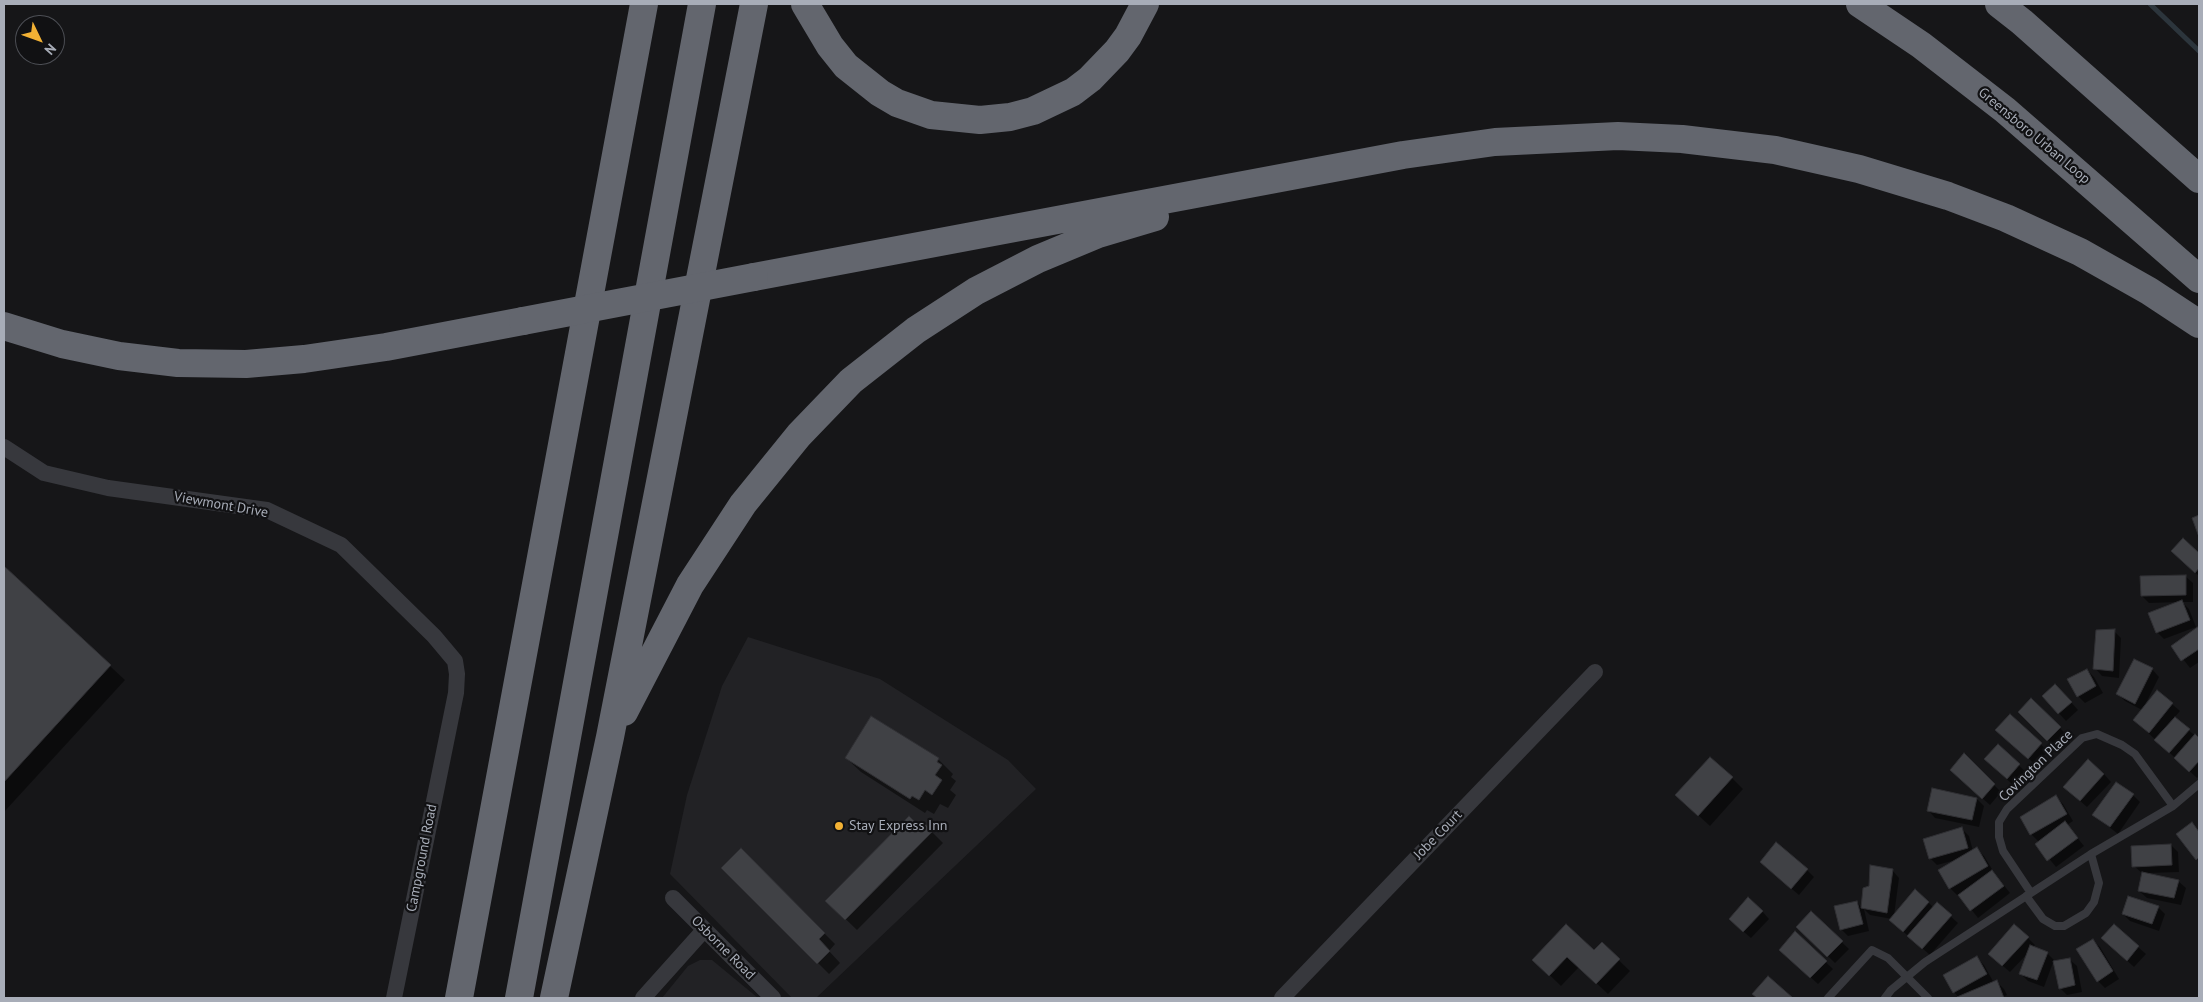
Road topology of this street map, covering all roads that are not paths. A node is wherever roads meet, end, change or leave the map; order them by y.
1 (644, 4) edge
2 (702, 4) edge
3 (754, 4) edge
4 (805, 4) edge
5 (1145, 4) edge
6 (1860, 4) edge
7 (1999, 4) edge
8 (2013, 13) edge
9 (2199, 180) edge
10 (1259, 181) junction
11 (2199, 279) edge
12 (2199, 324) edge
13 (4, 326) edge
14 (4, 447) edge
15 (1596, 672) dead end
16 (450, 718) joint
17 (610, 738) junction
18 (2199, 784) edge
19 (2173, 806) junction
20 (2091, 854) junction
21 (2028, 894) junction
22 (673, 898) dead end
23 (704, 930) junction
24 (1907, 976) junction
25 (394, 998) edge
26 (459, 998) edge
27 (518, 998) edge
28 (554, 998) edge
29 (643, 998) edge
30 (773, 998) edge
31 (1282, 998) edge
32 (1828, 998) edge
33 (1884, 998) edge
34 (1928, 998) edge

1 - 26 highway
2 - 27 highway
3 - 17 highway
4 - 5 highway
6 - 11 highway, Greensboro Urban Loop
7 - 8 highway
8 - 9 highway
10 - 12 highway
10 - 13 highway, bridge
10 - 17 highway
14 - 16 street, Viewmont Drive
15 - 31 street, Jobe Court
16 - 25 street, Campground Road
17 - 28 highway
18 - 19 lane
19 - 20 lane
19 - 21 lane, Covington Place
20 - 21 lane
20 - 21 lane, Covington Place
21 - 24 lane
22 - 23 street, Osborne Road
23 - 29 street
23 - 30 street, Osborne Road
24 - 32 lane
24 - 33 lane
24 - 34 lane

